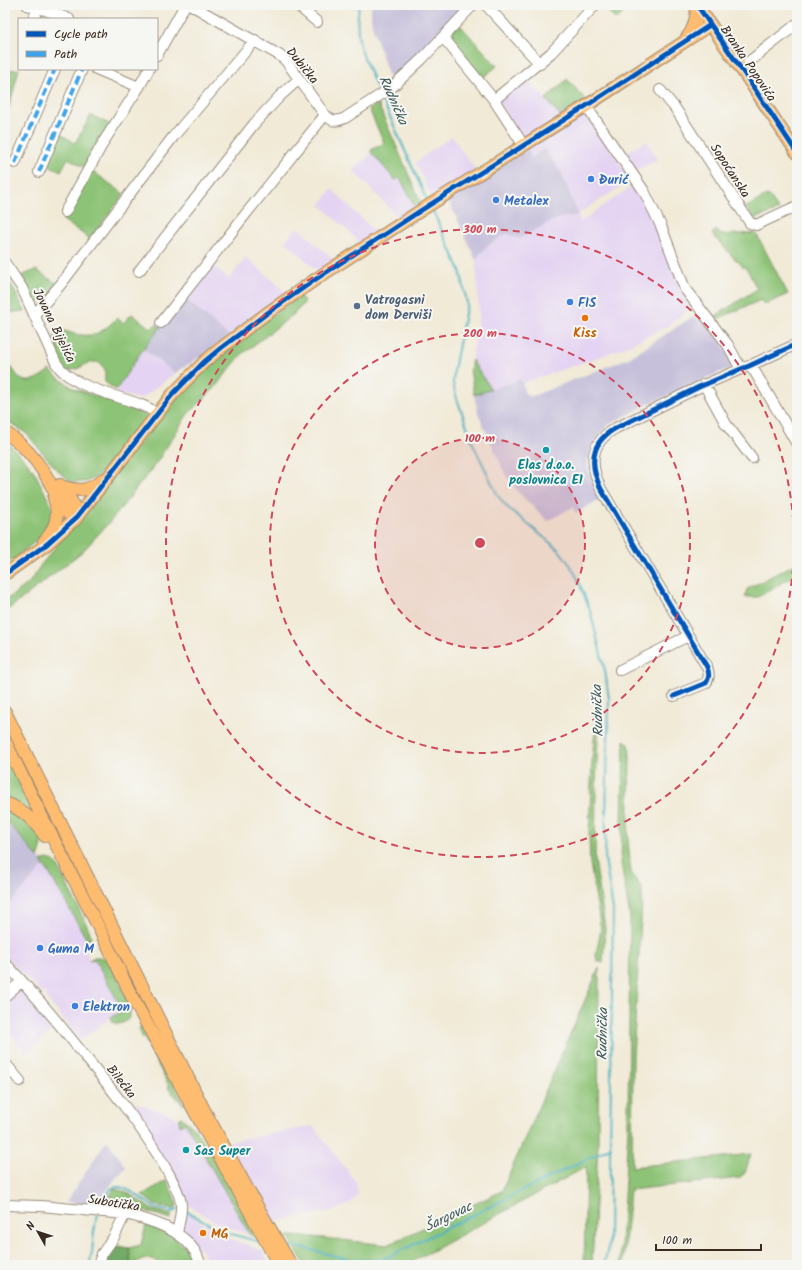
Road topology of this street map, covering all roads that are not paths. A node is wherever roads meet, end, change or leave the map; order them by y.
1 (27, 5) edge
2 (185, 5) edge
3 (191, 5) edge
4 (297, 5) edge
5 (474, 5) edge
6 (486, 5) edge
7 (595, 5) edge
8 (697, 5) edge
9 (37, 8) junction
10 (34, 18) edge
11 (67, 18) edge
12 (317, 22) dead end
13 (797, 24) edge
14 (710, 25) junction
15 (443, 37) junction
16 (255, 40) junction
17 (684, 42) junction
18 (724, 45) junction
19 (158, 53) edge
20 (540, 64) junction
21 (741, 68) junction
22 (55, 70) edge
23 (82, 70) edge
24 (98, 70) edge
25 (148, 70) edge
26 (299, 79) junction
27 (139, 87) junction
28 (660, 90) dead end
29 (494, 100) junction
30 (586, 106) junction
31 (325, 115) junction
32 (524, 146) junction
33 (797, 153) edge
34 (15, 163) dead end
35 (39, 172) dead end
36 (797, 206) edge
37 (64, 212) dead end
38 (5, 263) edge
39 (139, 271) dead end
40 (35, 314) junction
41 (161, 323) dead end
42 (797, 344) edge
43 (745, 368) junction
44 (704, 384) junction
45 (157, 414) junction
46 (5, 432) edge
47 (797, 444) edge
48 (124, 457) junction
49 (752, 458) dead end
50 (46, 476) junction
51 (60, 486) junction
52 (76, 518) junction
53 (32, 555) junction
54 (5, 574) edge
55 (688, 636) junction
56 (620, 670) dead end
57 (674, 696) dead end
58 (5, 712) edge
59 (5, 741) edge
60 (5, 803) edge
61 (60, 850) junction
62 (5, 963) edge
63 (22, 981) junction
64 (5, 996) edge
65 (5, 1063) edge
66 (20, 1081) dead end
67 (5, 1205) edge
68 (125, 1214) junction
69 (177, 1234) junction
70 (98, 1265) edge
71 (201, 1265) edge
72 (279, 1265) edge
73 (291, 1265) edge

1 - 9 street
2 - 19 street
3 - 16 street, Dubička
4 - 12 street
5 - 15 street
6 - 20 street
7 - 20 street
8 - 14 main road, Branka Popovića
8 - 17 main road
9 - 10 street
9 - 11 street
13 - 21 street
14 - 17 main road
14 - 18 main road, Branka Popovića
15 - 29 street
15 - 31 street
16 - 26 street, Dubička
16 - 40 street
17 - 18 main road
17 - 30 main road
18 - 21 main road, Branka Popovića
20 - 29 street
21 - 33 main road, Branka Popovića
22 - 34 street
23 - 35 street
24 - 27 street
25 - 27 street
26 - 31 street, Dubička
26 - 39 street
27 - 37 street
28 - 36 street, Sopoćanska
29 - 32 street
30 - 32 main road
30 - 43 street
31 - 41 street
32 - 45 main road
38 - 40 street, Jovana Bijelića
40 - 45 street, Jovana Bijelića
42 - 43 street
43 - 44 street
43 - 47 street
44 - 49 street
44 - 55 street
45 - 48 main road
46 - 50 main road
48 - 51 main road
48 - 52 main road
50 - 51 main road
50 - 52 main road
50 - 53 main road
51 - 52 main road
52 - 53 main road
53 - 54 main road
55 - 56 street
55 - 57 street
58 - 73 main road
59 - 61 main road
60 - 61 main road
61 - 72 main road
62 - 63 street, Bilećka
63 - 64 street
63 - 69 street, Bilećka
65 - 66 street
67 - 68 street, Subotička
68 - 69 street, Subotička
68 - 70 street
69 - 71 street, Subotička

